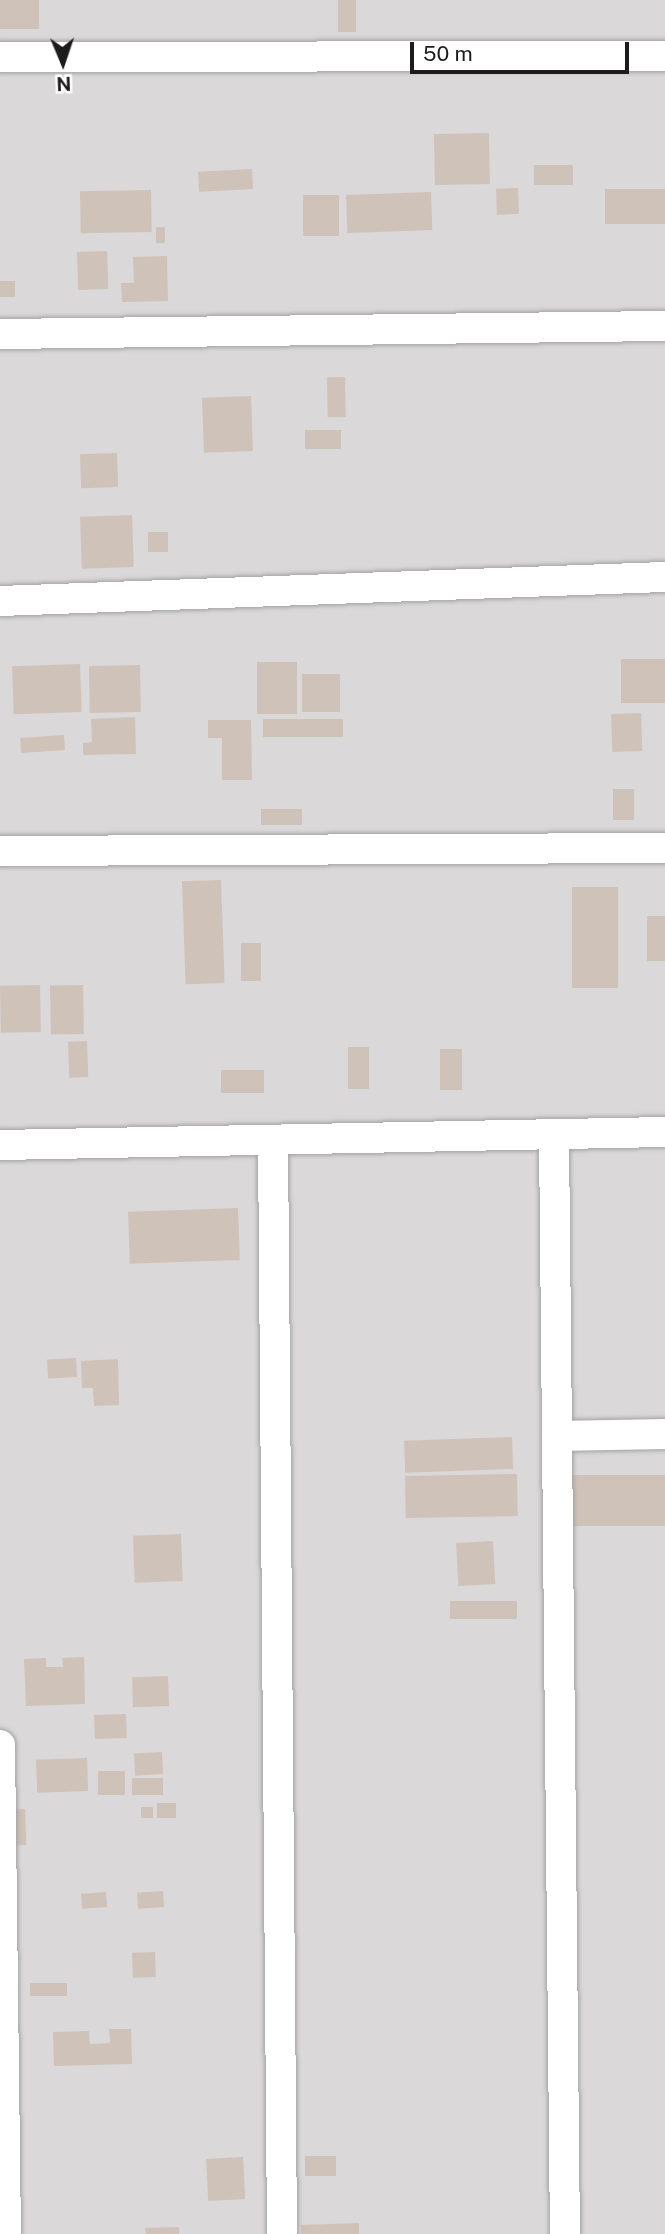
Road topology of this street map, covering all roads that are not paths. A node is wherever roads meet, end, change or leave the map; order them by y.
1 (665, 56) edge
2 (0, 57) edge
3 (665, 326) edge
4 (0, 334) edge
5 (665, 578) edge
6 (0, 601) edge
7 (665, 848) edge
8 (0, 851) edge
9 (665, 1132) edge
10 (554, 1135) junction
11 (274, 1140) junction
12 (0, 1145) edge
13 (665, 1434) edge
14 (557, 1436) junction
15 (0, 1745) edge
16 (6, 2234) edge
17 (282, 2234) edge
18 (565, 2234) edge

1 - 2 street
3 - 4 street
5 - 6 street
7 - 8 street
9 - 10 street
10 - 11 street
10 - 14 street
11 - 12 street
11 - 17 street
13 - 14 street
14 - 18 street
15 - 16 street

